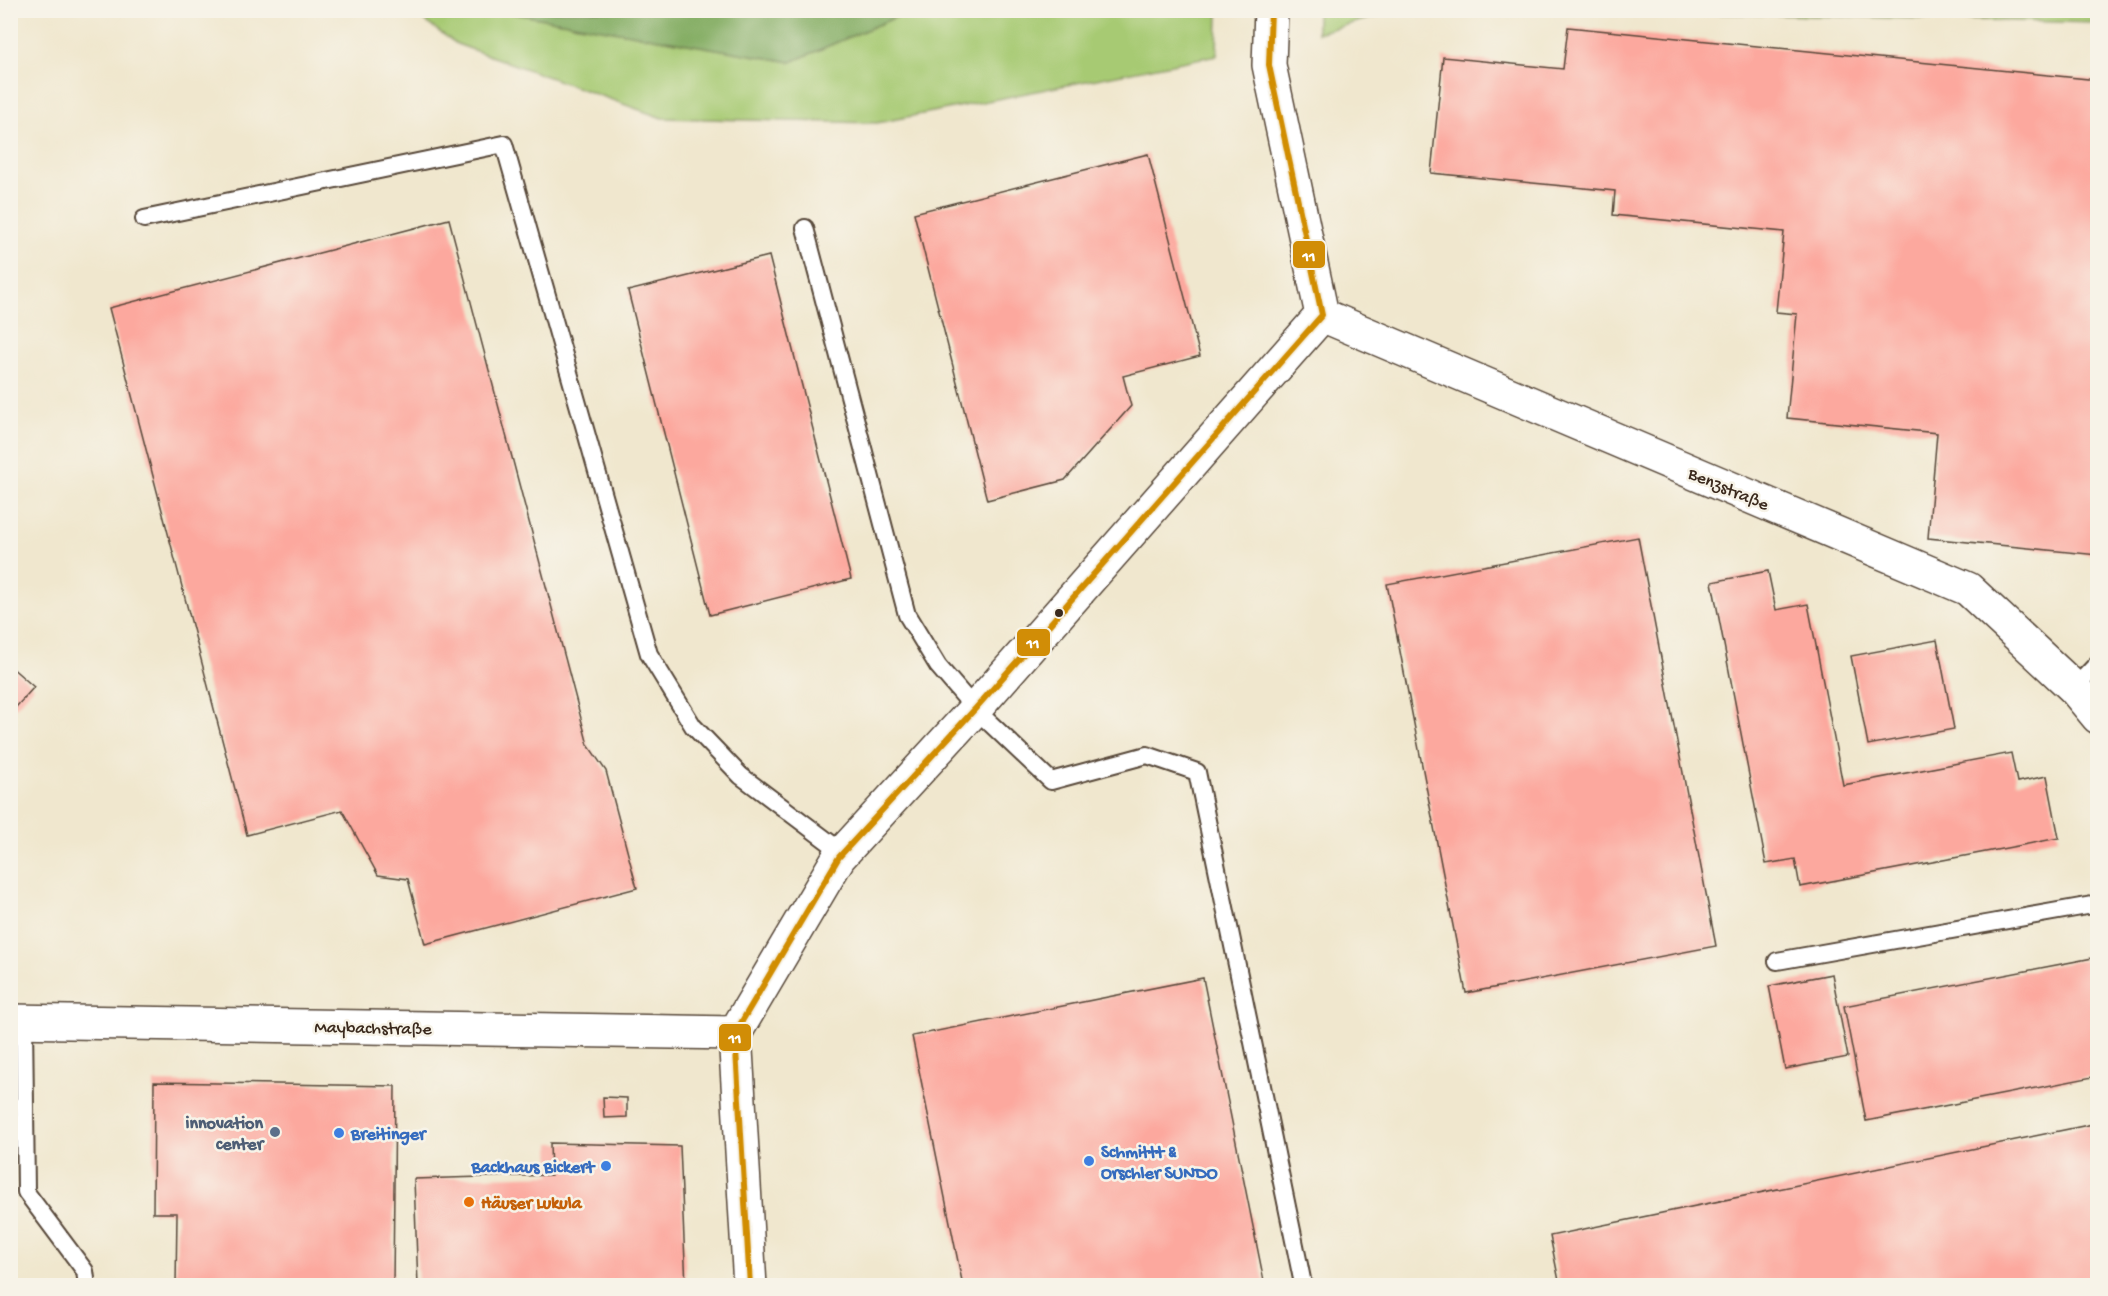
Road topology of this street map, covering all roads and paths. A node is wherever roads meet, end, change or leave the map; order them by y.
1 (1271, 10) edge
2 (144, 219) dead end
3 (805, 228) dead end
4 (1322, 315) junction
5 (2097, 663) edge
6 (2074, 688) junction
7 (975, 709) junction
8 (2097, 717) edge
9 (843, 852) junction
10 (2097, 904) edge
11 (1777, 961) dead end
12 (17, 1021) edge
13 (735, 1033) junction
14 (1303, 1284) edge
15 (87, 1286) edge
16 (750, 1286) edge

1 - 4 street
2 - 9 lane
3 - 7 lane
4 - 6 street, Benzstraße
4 - 7 street
5 - 6 lane
6 - 8 street, Benzstraße
7 - 9 street
7 - 14 lane
9 - 13 street
10 - 11 lane
12 - 13 street, Maybachstraße
12 - 15 lane
13 - 16 street

